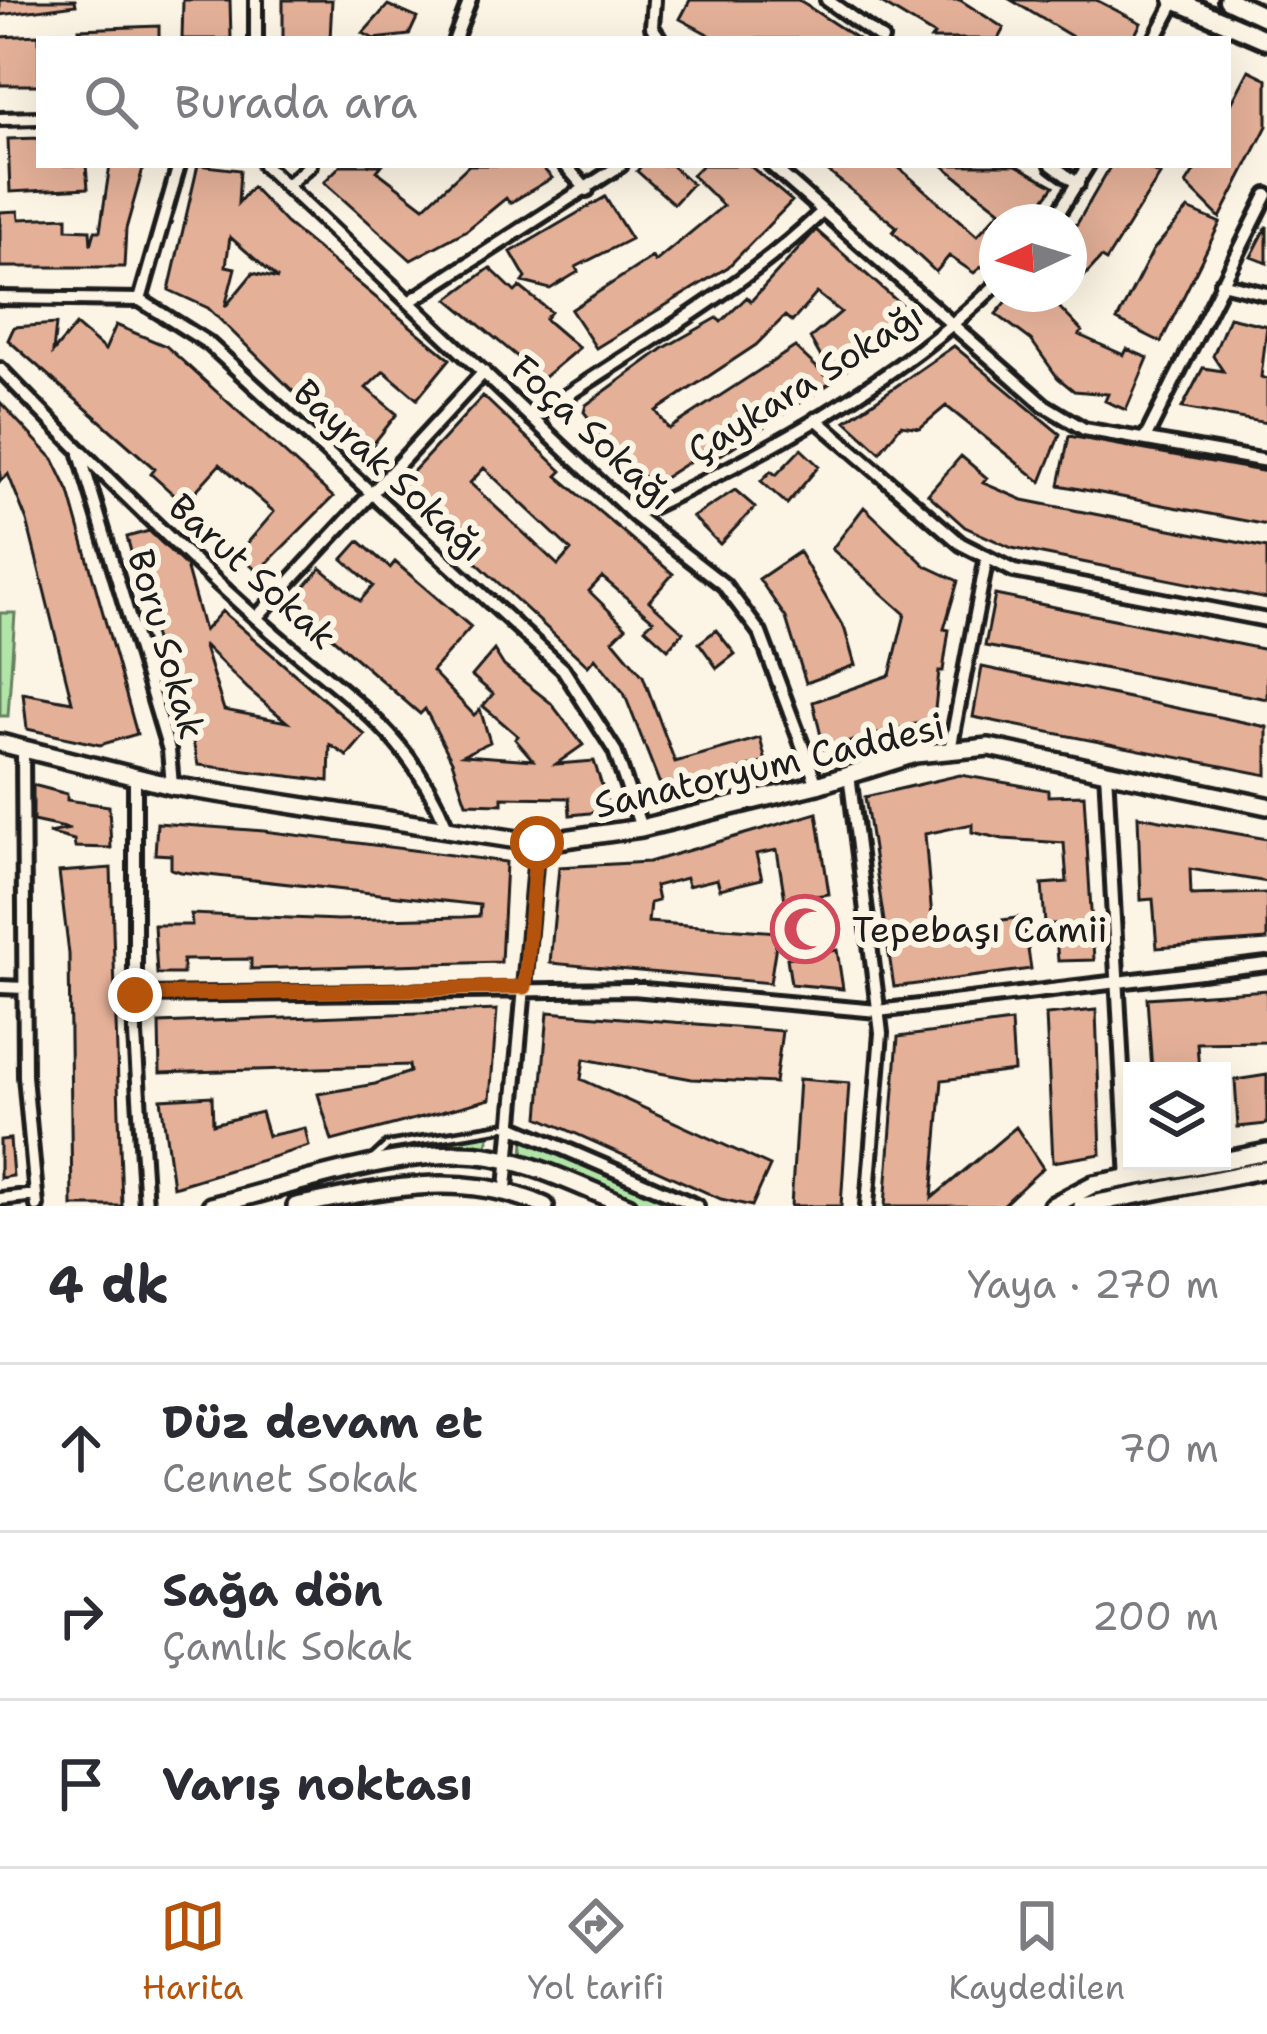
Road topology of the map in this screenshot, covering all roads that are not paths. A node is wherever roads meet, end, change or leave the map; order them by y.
1 (256, 0) edge
2 (470, 0) edge
3 (654, 0) edge
4 (826, 0) edge
5 (1175, 0) edge
6 (1228, 0) edge
7 (1267, 18) edge
8 (256, 36) edge
9 (456, 36) edge
10 (658, 36) edge
11 (878, 36) edge
12 (1157, 36) edge
13 (1267, 40) edge
14 (36, 118) edge
15 (0, 119) edge
16 (178, 168) edge
17 (267, 168) edge
18 (307, 168) edge
19 (568, 168) edge
20 (617, 168) edge
21 (774, 168) edge
22 (1056, 168) edge
23 (1086, 168) edge
24 (1078, 184) junction
25 (286, 186) junction
26 (587, 190) junction
27 (1267, 195) edge
28 (1065, 204) edge
29 (822, 212) junction
30 (1221, 284) junction
31 (1267, 294) edge
32 (0, 298) edge
33 (140, 300) junction
34 (412, 300) junction
35 (979, 302) edge
36 (956, 324) junction
37 (0, 369) edge
38 (484, 372) junction
39 (532, 419) junction
40 (816, 419) junction
41 (1145, 439) junction
42 (79, 451) junction
43 (1267, 461) edge
44 (370, 493) junction
45 (634, 514) junction
46 (987, 557) junction
47 (256, 618) junction
48 (1267, 620) edge
49 (0, 743) edge
50 (23, 749) junction
51 (950, 750) junction
52 (1106, 770) junction
53 (849, 774) junction
54 (135, 777) junction
55 (172, 785) junction
56 (817, 785) junction
57 (1267, 806) edge
58 (640, 828) junction
59 (448, 829) junction
60 (537, 843) junction
61 (1267, 964) edge
62 (1120, 977) junction
63 (0, 987) edge
64 (525, 987) junction
65 (26, 988) junction
66 (135, 995) junction
67 (878, 1010) junction
68 (514, 1126) junction
69 (1267, 1152) edge
70 (1231, 1159) edge
71 (511, 1161) junction
72 (369, 1167) junction
73 (1267, 1169) edge
74 (1188, 1170) edge
75 (1129, 1186) junction
76 (506, 1189) junction
77 (0, 1199) edge
78 (37, 1201) edge
79 (348, 1201) edge
80 (146, 1206) edge
81 (211, 1206) edge
82 (296, 1206) edge
83 (545, 1206) edge
84 (628, 1206) edge
85 (697, 1206) edge
86 (867, 1206) edge
87 (1052, 1206) edge
88 (1082, 1206) edge

1 - 8 street
2 - 9 street
3 - 10 street
4 - 11 street
5 - 12 street
5 - 13 main road
6 - 7 main road
14 - 15 street
16 - 33 street
17 - 25 street, Foça Sokağı
18 - 25 street
19 - 26 street
20 - 26 street
21 - 29 street
22 - 24 street
23 - 24 street
24 - 28 street
25 - 34 street, Foça Sokağı
26 - 34 street
27 - 30 street
29 - 36 street
29 - 39 street
30 - 31 street
30 - 41 street
32 - 33 street
33 - 44 street, Bayrak Sokağı
34 - 38 street, Foça Sokağı
35 - 36 street, Çaykara Sokağı
36 - 40 street, Çaykara Sokağı
36 - 41 street
37 - 42 street, Barut Sokak
38 - 39 street, Foça Sokağı
38 - 44 street
39 - 45 street, Foça Sokağı
40 - 45 street, Çaykara Sokağı
40 - 46 street
41 - 43 street
42 - 47 street, Barut Sokak
42 - 55 street, Boru Sokak
44 - 47 street
44 - 58 street, Bayrak Sokağı
45 - 56 street, Foça Sokağı
46 - 48 street
46 - 51 street
47 - 59 street, Barut Sokak
49 - 50 main road, Sanatoryum Caddesi
50 - 54 main road, Sanatoryum Caddesi
50 - 65 street
51 - 52 main road, Sanatoryum Caddesi
51 - 53 main road, Sanatoryum Caddesi
52 - 57 main road, Sanatoryum Caddesi
52 - 62 street
53 - 56 main road, Sanatoryum Caddesi
53 - 67 street
54 - 55 main road, Sanatoryum Caddesi
54 - 66 street
55 - 59 main road, Sanatoryum Caddesi
56 - 58 main road, Sanatoryum Caddesi
58 - 60 main road, Sanatoryum Caddesi
59 - 60 main road, Sanatoryum Caddesi
60 - 64 street
61 - 62 street
62 - 67 street
62 - 75 street
63 - 65 street
64 - 66 street
64 - 67 street
64 - 68 street
65 - 78 street
66 - 80 street
67 - 86 street
68 - 71 street
68 - 72 lane
68 - 85 street
69 - 70 main road
71 - 72 main road
71 - 76 street
71 - 84 main road
72 - 81 main road
73 - 75 main road
74 - 75 main road
75 - 87 main road
75 - 88 main road
76 - 79 main road
76 - 83 main road
77 - 78 street
79 - 82 main road

